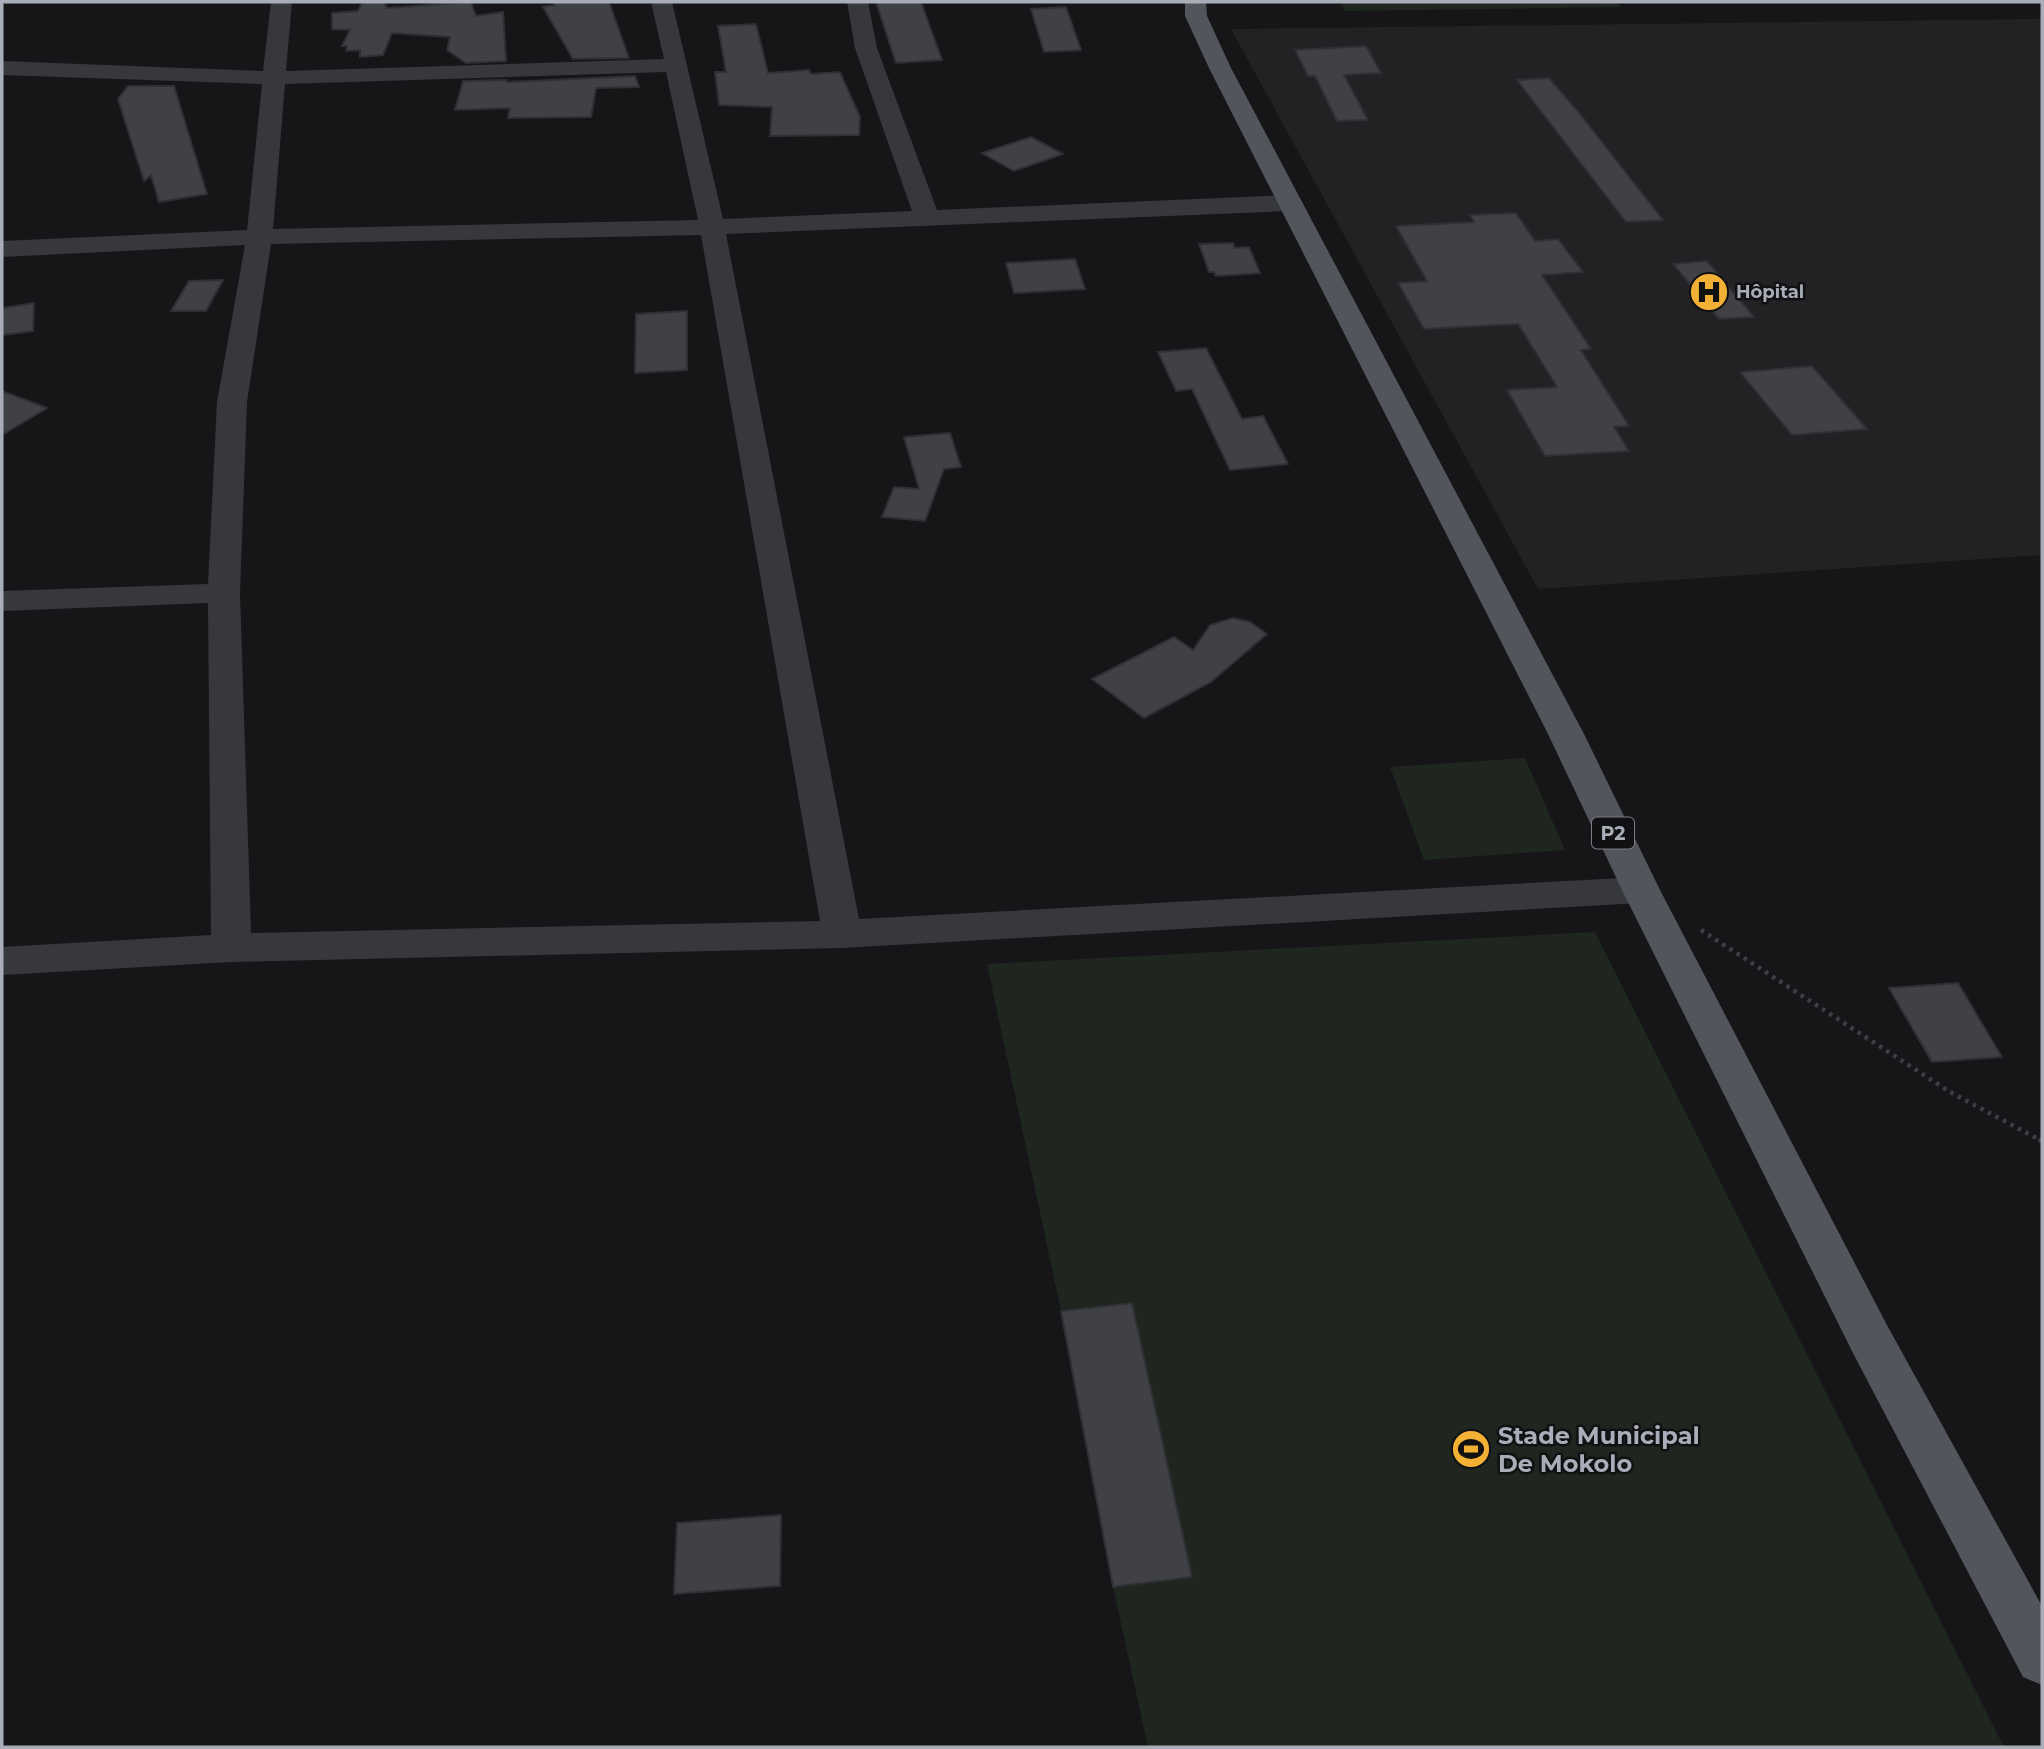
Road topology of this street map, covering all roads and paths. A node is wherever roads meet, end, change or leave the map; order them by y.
1 (281, 2) edge
2 (662, 2) edge
3 (857, 2) edge
4 (1195, 2) edge
5 (675, 65) junction
6 (2, 68) edge
7 (271, 78) junction
8 (1290, 203) junction
9 (927, 218) junction
10 (712, 227) junction
11 (259, 237) junction
12 (2, 249) edge
13 (224, 593) junction
14 (2, 601) edge
15 (1640, 890) junction
16 (1698, 927) dead end
17 (842, 934) junction
18 (231, 948) junction
19 (2, 961) edge
20 (2042, 1141) edge
21 (2042, 1659) edge

1 - 7 street
2 - 5 street
3 - 9 street
4 - 8 main road, P2
5 - 7 street
5 - 10 street
6 - 7 street
7 - 11 street
8 - 9 street
8 - 15 main road, P2
9 - 10 street
10 - 11 street
10 - 17 street
11 - 12 street
11 - 13 street
13 - 14 street
13 - 18 street
15 - 17 street
15 - 21 main road, P2
16 - 20 path
17 - 18 street
18 - 19 street

